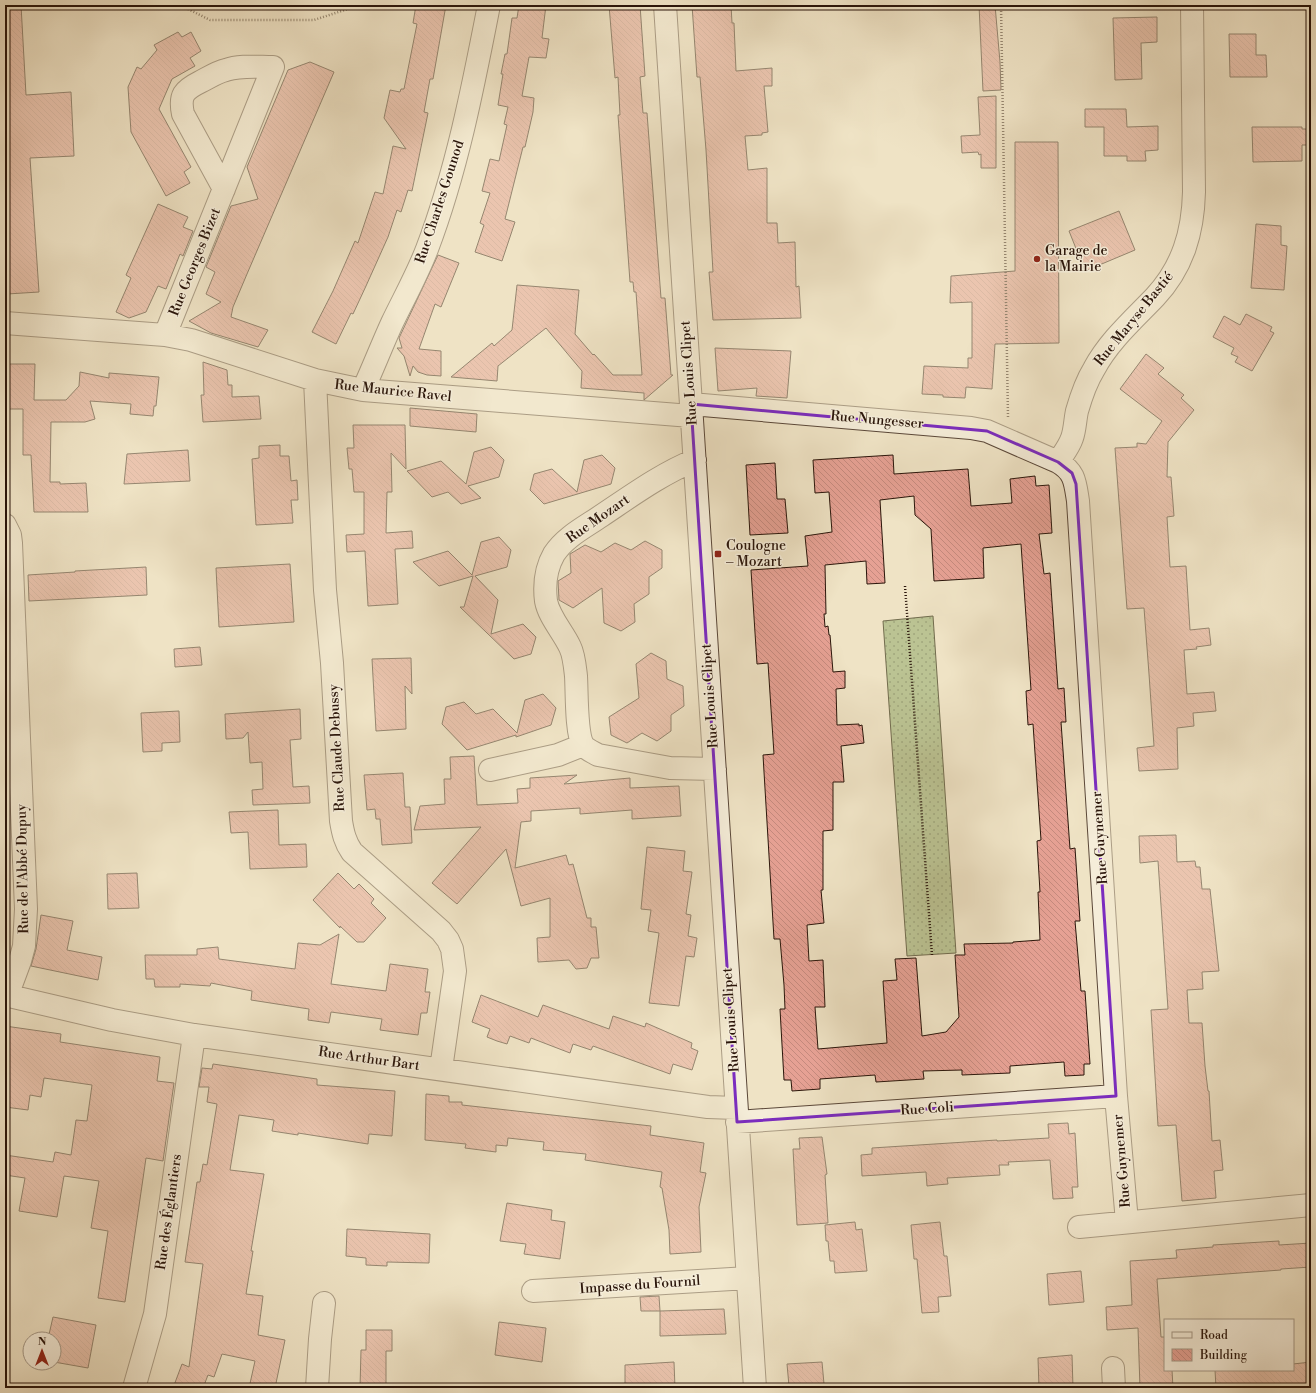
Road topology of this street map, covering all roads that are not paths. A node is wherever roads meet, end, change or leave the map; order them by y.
1 (488, 5) edge
2 (664, 5) edge
3 (1192, 5) edge
4 (224, 189) junction
5 (5, 323) edge
6 (165, 335) junction
7 (315, 380) junction
8 (363, 390) junction
9 (691, 410) junction
10 (695, 460) junction
11 (1058, 462) junction
12 (5, 525) edge
13 (583, 745) junction
14 (715, 769) junction
15 (490, 770) dead end
16 (6, 996) edge
17 (194, 1035) junction
18 (441, 1069) junction
19 (1116, 1096) junction
20 (737, 1115) junction
21 (1311, 1205) edge
22 (1127, 1222) junction
23 (1079, 1227) dead end
24 (748, 1278) junction
25 (532, 1291) dead end
26 (324, 1303) dead end
27 (134, 1388) edge
28 (317, 1388) edge
29 (755, 1388) edge

1 - 8 street, Rue Charles Gounod
2 - 9 street, Rue Louis Clipet
3 - 11 street, Rue Maryse Bastié
4 - 4 street, Rue Georges Bizet
4 - 6 street, Rue Georges Bizet
5 - 6 street, Rue Maurice Ravel
6 - 7 street, Rue Maurice Ravel
7 - 8 street, Rue Maurice Ravel
7 - 18 street, Rue Claude Debussy
8 - 9 street, Rue Maurice Ravel
9 - 10 street, Rue Louis Clipet
9 - 11 street, Rue Nungesser
10 - 13 street, Rue Mozart
10 - 14 street, Rue Louis Clipet
11 - 19 street, Rue Guynemer
12 - 16 street, Rue de l'Abbé Dupuy
13 - 14 street
13 - 15 street
14 - 20 street, Rue Louis Clipet
16 - 17 street, Rue Arthur Bart
17 - 18 street, Rue Arthur Bart
17 - 27 street, Rue des Églantiers
18 - 20 street, Rue Arthur Bart
19 - 20 street, Rue Coli
19 - 22 street, Rue Guynemer
20 - 24 street, Rue Louis Clipet
21 - 22 street
22 - 23 street
24 - 25 street, Impasse du Fournil
24 - 29 street, Rue Louis Clipet
26 - 28 street

